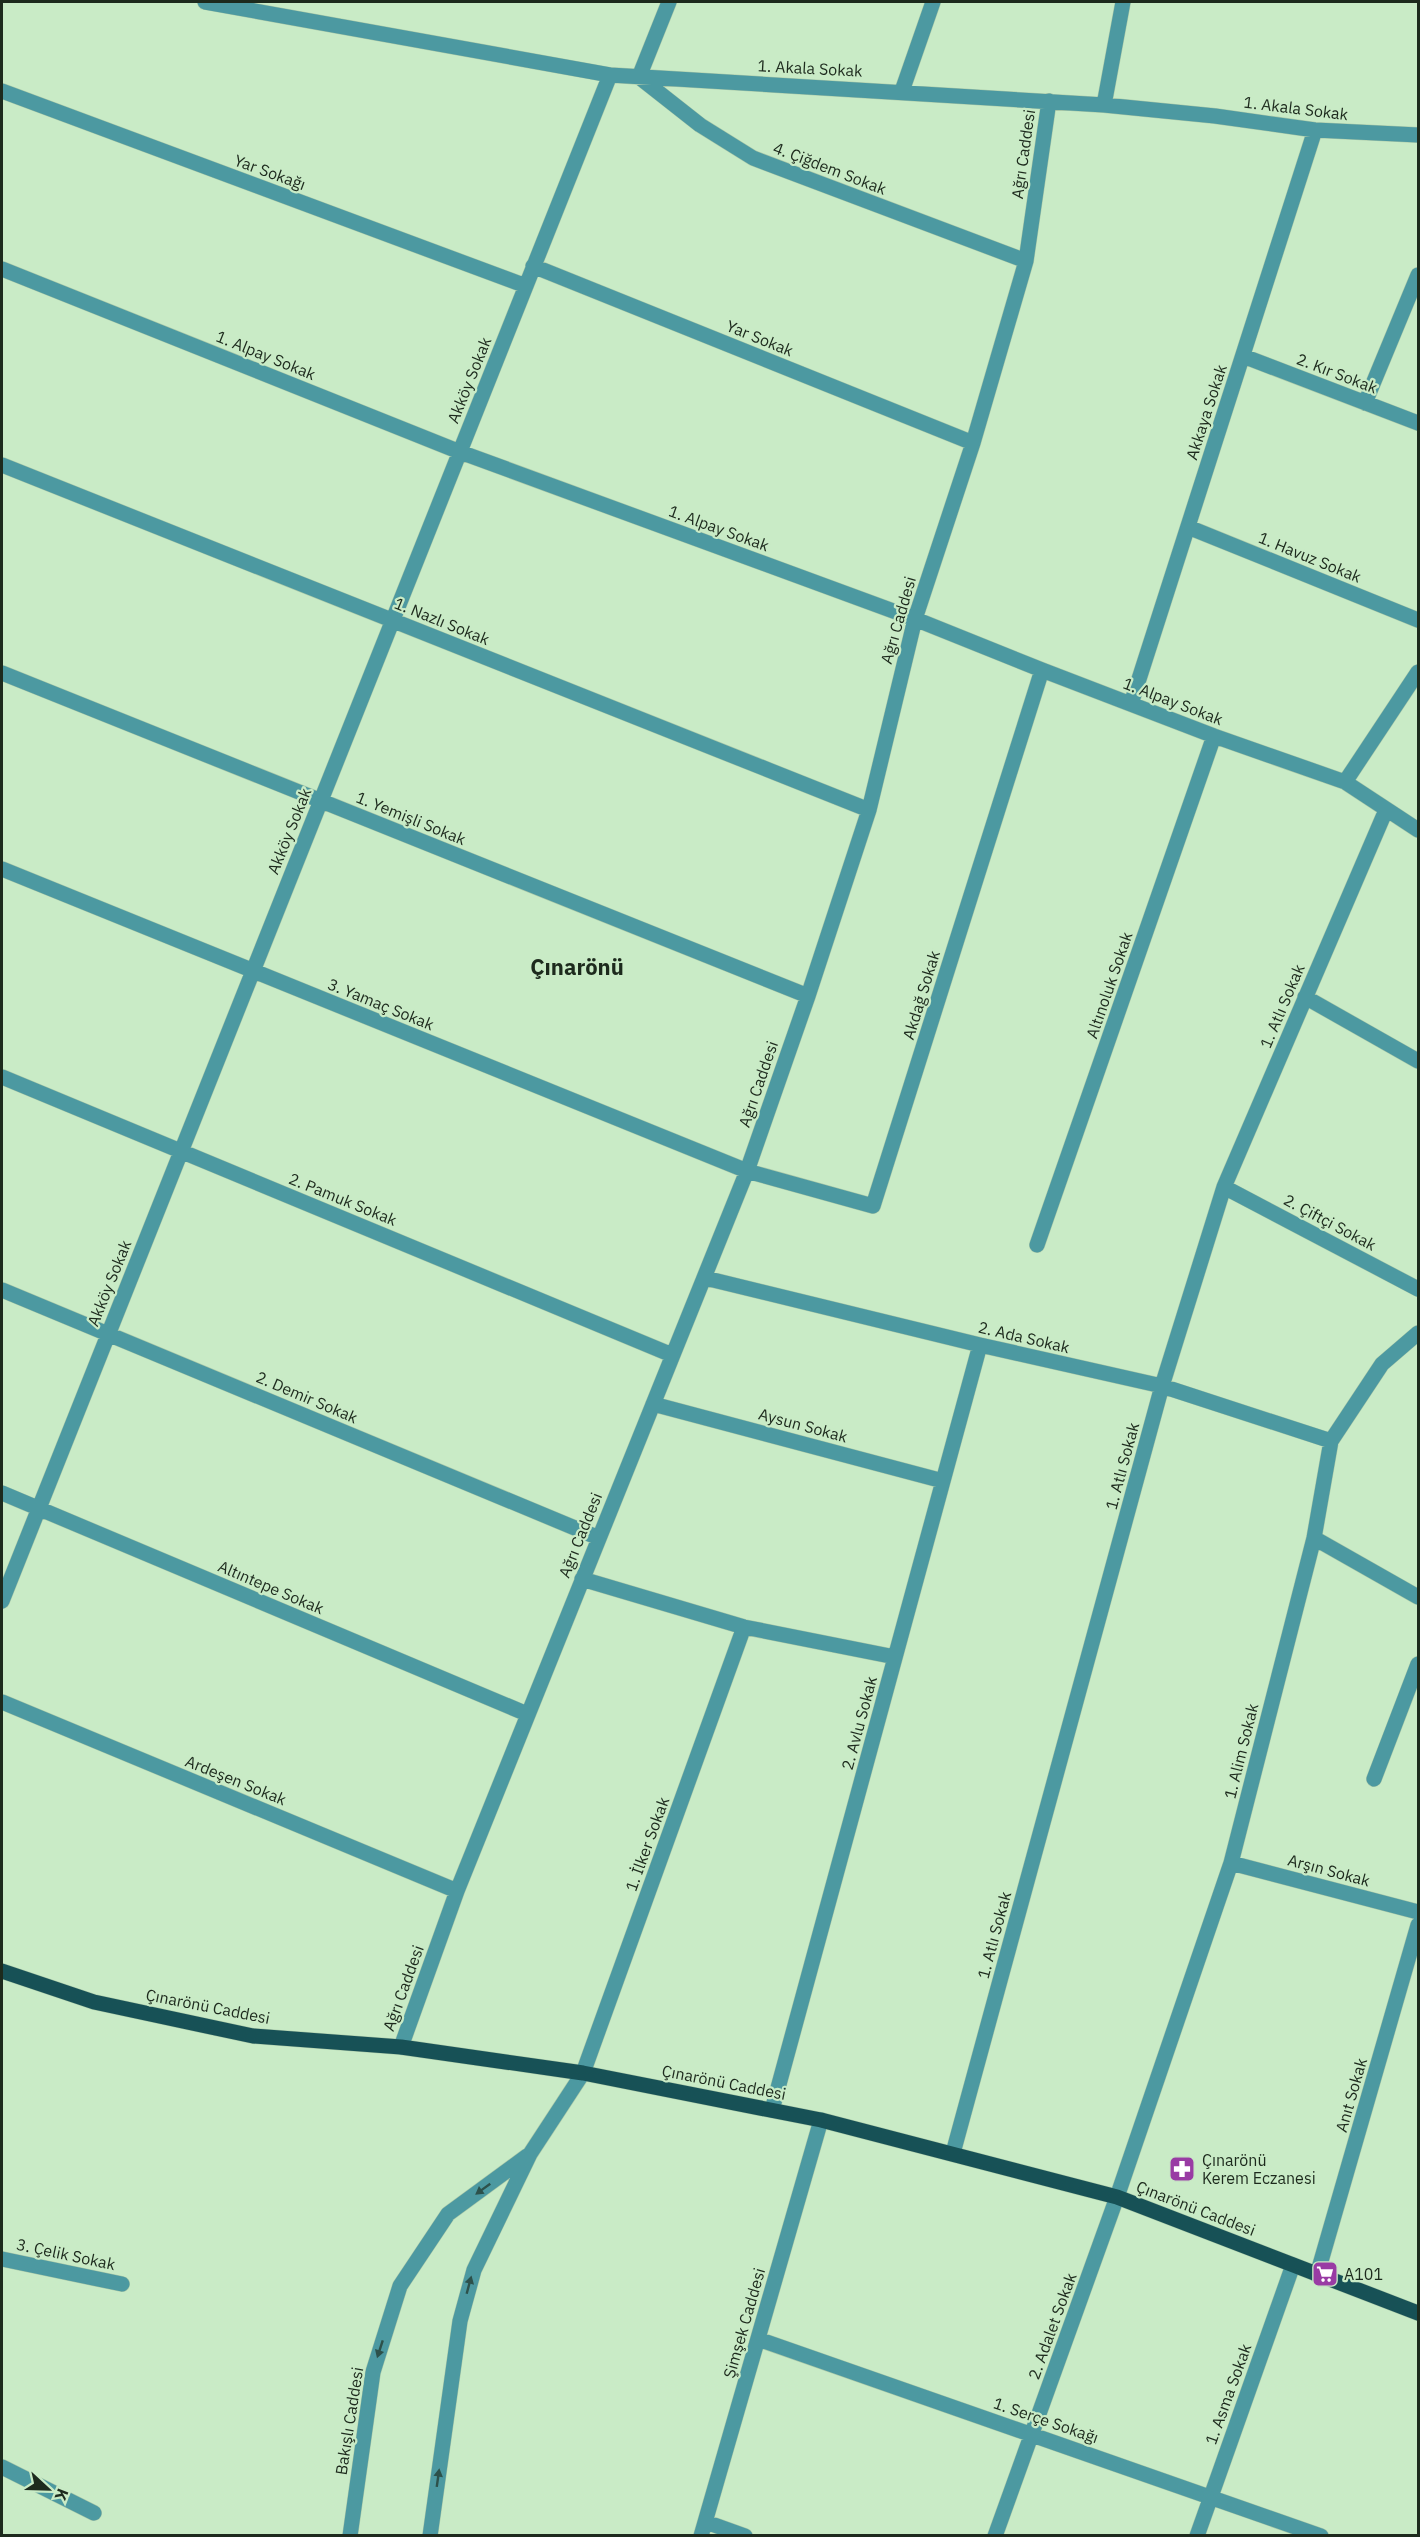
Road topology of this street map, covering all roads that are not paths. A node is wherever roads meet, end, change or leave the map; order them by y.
1 (205, 2) edge
2 (669, 2) edge
3 (933, 2) edge
4 (1123, 2) edge
5 (610, 75) junction
6 (639, 77) junction
7 (902, 91) junction
8 (2, 92) edge
9 (1049, 101) junction
10 (1104, 105) junction
11 (1315, 130) junction
12 (1419, 135) edge
13 (1026, 261) junction
14 (533, 266) junction
15 (2, 269) edge
16 (1419, 275) edge
17 (526, 286) junction
18 (1243, 356) junction
19 (1365, 403) junction
20 (1419, 423) edge
21 (973, 443) junction
22 (460, 452) junction
23 (2, 465) edge
24 (1188, 527) junction
25 (915, 619) junction
26 (392, 620) junction
27 (1419, 620) edge
28 (1042, 670) junction
29 (1419, 672) edge
30 (2, 673) edge
31 (1131, 704) junction
32 (1214, 736) junction
33 (1345, 782) junction
34 (321, 801) junction
35 (869, 810) junction
36 (1386, 810) junction
37 (1419, 830) edge
38 (2, 869) edge
39 (252, 972) junction
40 (808, 996) junction
41 (1305, 997) junction
42 (1419, 1061) edge
43 (2, 1077) edge
44 (181, 1152) junction
45 (747, 1171) junction
46 (1224, 1186) junction
47 (1037, 1245) dead end
48 (705, 1278) junction
49 (1419, 1289) edge
50 (2, 1290) edge
51 (1419, 1333) edge
52 (108, 1334) junction
53 (980, 1346) junction
54 (672, 1355) junction
55 (1162, 1386) junction
56 (653, 1404) junction
57 (1331, 1441) junction
58 (943, 1481) junction
59 (2, 1493) edge
60 (38, 1508) junction
61 (598, 1538) junction
62 (1314, 1538) junction
63 (582, 1579) junction
64 (1419, 1597) edge
65 (2, 1601) edge
66 (744, 1627) junction
67 (895, 1657) junction
68 (1419, 1664) edge
69 (2, 1702) edge
70 (527, 1714) junction
71 (1374, 1779) dead end
72 (1231, 1863) junction
73 (457, 1891) junction
74 (1419, 1912) edge
75 (1419, 1924) edge
76 (2, 1971) edge
77 (401, 2047) junction
78 (583, 2073) junction
79 (772, 2110) junction
80 (821, 2120) junction
81 (953, 2153) junction
82 (530, 2154) junction
83 (1118, 2197) junction
84 (2, 2259) edge
85 (1293, 2265) junction
86 (1317, 2275) junction
87 (122, 2284) dead end
88 (1419, 2313) edge
89 (758, 2339) junction
90 (1032, 2434) junction
91 (2, 2467) edge
92 (1210, 2497) junction
93 (94, 2513) dead end
94 (704, 2529) edge
95 (350, 2535) edge
96 (430, 2535) edge
97 (745, 2535) edge
98 (995, 2535) edge
99 (1197, 2535) edge
100 (1321, 2535) edge

1 - 5 street, 1. Akala Sokak
2 - 6 street
3 - 7 street
4 - 10 street
5 - 6 street, 1. Akala Sokak
5 - 14 street, Akköy Sokak
6 - 7 street, 1. Akala Sokak
6 - 13 street, 4. Çiğdem Sokak
7 - 9 street, 1. Akala Sokak
8 - 17 street, Yar Sokağı
9 - 10 street, 1. Akala Sokak
9 - 13 street, Ağrı Caddesi
10 - 11 street, 1. Akala Sokak
11 - 12 street, 1. Akala Sokak
11 - 18 street, Akkaya Sokak
13 - 21 street, Ağrı Caddesi
14 - 17 street, Akköy Sokak
14 - 21 street, Yar Sokak
15 - 22 street, 1. Alpay Sokak
16 - 19 street
17 - 22 street, Akköy Sokak
18 - 19 street, 2. Kır Sokak
18 - 24 street, Akkaya Sokak
19 - 20 street, 2. Kır Sokak
21 - 25 street, Ağrı Caddesi
22 - 25 street, 1. Alpay Sokak
22 - 26 street, Akköy Sokak
23 - 26 street, 1. Nazlı Sokak
24 - 27 street, 1. Havuz Sokak
24 - 31 street, Akkaya Sokak
25 - 28 street, 1. Alpay Sokak
25 - 35 street, Ağrı Caddesi
26 - 34 street, Akköy Sokak
26 - 35 street, 1. Nazlı Sokak
28 - 31 street, 1. Alpay Sokak
28 - 45 street, Akdağ Sokak
29 - 33 street
30 - 34 street, 1. Yemişli Sokak
31 - 32 street, 1. Alpay Sokak
32 - 33 street, 1. Alpay Sokak
32 - 47 street, Altınoluk Sokak
33 - 36 street, 1. Alpay Sokak
34 - 39 street, Akköy Sokak
34 - 40 street, 1. Yemişli Sokak
35 - 40 street, Ağrı Caddesi
36 - 37 street, 1. Alpay Sokak
36 - 41 street, 1. Atlı Sokak
38 - 39 street, 3. Yamaç Sokak
39 - 44 street, Akköy Sokak
39 - 45 street, 3. Yamaç Sokak
40 - 45 street, Ağrı Caddesi
41 - 42 street
41 - 46 street, 1. Atlı Sokak
43 - 44 street, 2. Pamuk Sokak
44 - 52 street, Akköy Sokak
44 - 54 street, 2. Pamuk Sokak
45 - 48 street, Ağrı Caddesi
46 - 49 street, 2. Çiftçi Sokak
46 - 55 street, 1. Atlı Sokak
48 - 53 street, 2. Ada Sokak
48 - 54 street, Ağrı Caddesi
50 - 52 street, 2. Demir Sokak
51 - 57 street, 1. Alim Sokak
52 - 60 street, Akköy Sokak
52 - 61 street, 2. Demir Sokak
53 - 55 street, 2. Ada Sokak
53 - 58 street, 2. Avlu Sokak
54 - 56 street, Ağrı Caddesi
55 - 57 street, 2. Ada Sokak
55 - 81 street, 1. Atlı Sokak
56 - 58 street, Aysun Sokak
56 - 61 street, Ağrı Caddesi
57 - 62 street, 1. Alim Sokak
58 - 67 street, 2. Avlu Sokak
59 - 60 street, Altıntepe Sokak
60 - 65 street, Akköy Sokak
60 - 70 street, Altıntepe Sokak
61 - 63 street, Ağrı Caddesi
62 - 64 street
62 - 72 street, 1. Alim Sokak
63 - 66 street
63 - 70 street, Ağrı Caddesi
66 - 67 street
66 - 78 street, 1. İlker Sokak
67 - 79 street, 2. Avlu Sokak
68 - 71 street
69 - 73 street, Ardeşen Sokak
70 - 73 street, Ağrı Caddesi
72 - 74 street, Arşın Sokak
72 - 83 street, 1. Alim Sokak
73 - 77 street, Ağrı Caddesi
75 - 86 street, Anıt Sokak
76 - 77 main road, Çınarönü Caddesi
77 - 78 main road, Çınarönü Caddesi
78 - 79 main road, Çınarönü Caddesi
78 - 82 street, Bakışlı Caddesi
79 - 80 main road, Çınarönü Caddesi
80 - 81 main road, Çınarönü Caddesi
80 - 89 street, Şimşek Caddesi
81 - 83 main road, Çınarönü Caddesi
82 -> 95 street, Bakışlı Caddesi
96 -> 82 street, Bakışlı Caddesi
83 - 85 main road, Çınarönü Caddesi
83 - 90 street, 2. Adalet Sokak
84 - 87 street, 3. Çelik Sokak
85 - 86 main road, Çınarönü Caddesi
85 - 92 street, 1. Asma Sokak
86 - 88 main road, Çınarönü Caddesi
89 - 90 street, 1. Serçe Sokağı
89 - 94 street, Şimşek Caddesi
90 - 92 street, 1. Serçe Sokağı
90 - 98 street, 2. Adalet Sokak
91 - 93 street
92 - 99 street, 1. Asma Sokak
92 - 100 street, 1. Serçe Sokağı
94 - 97 street

